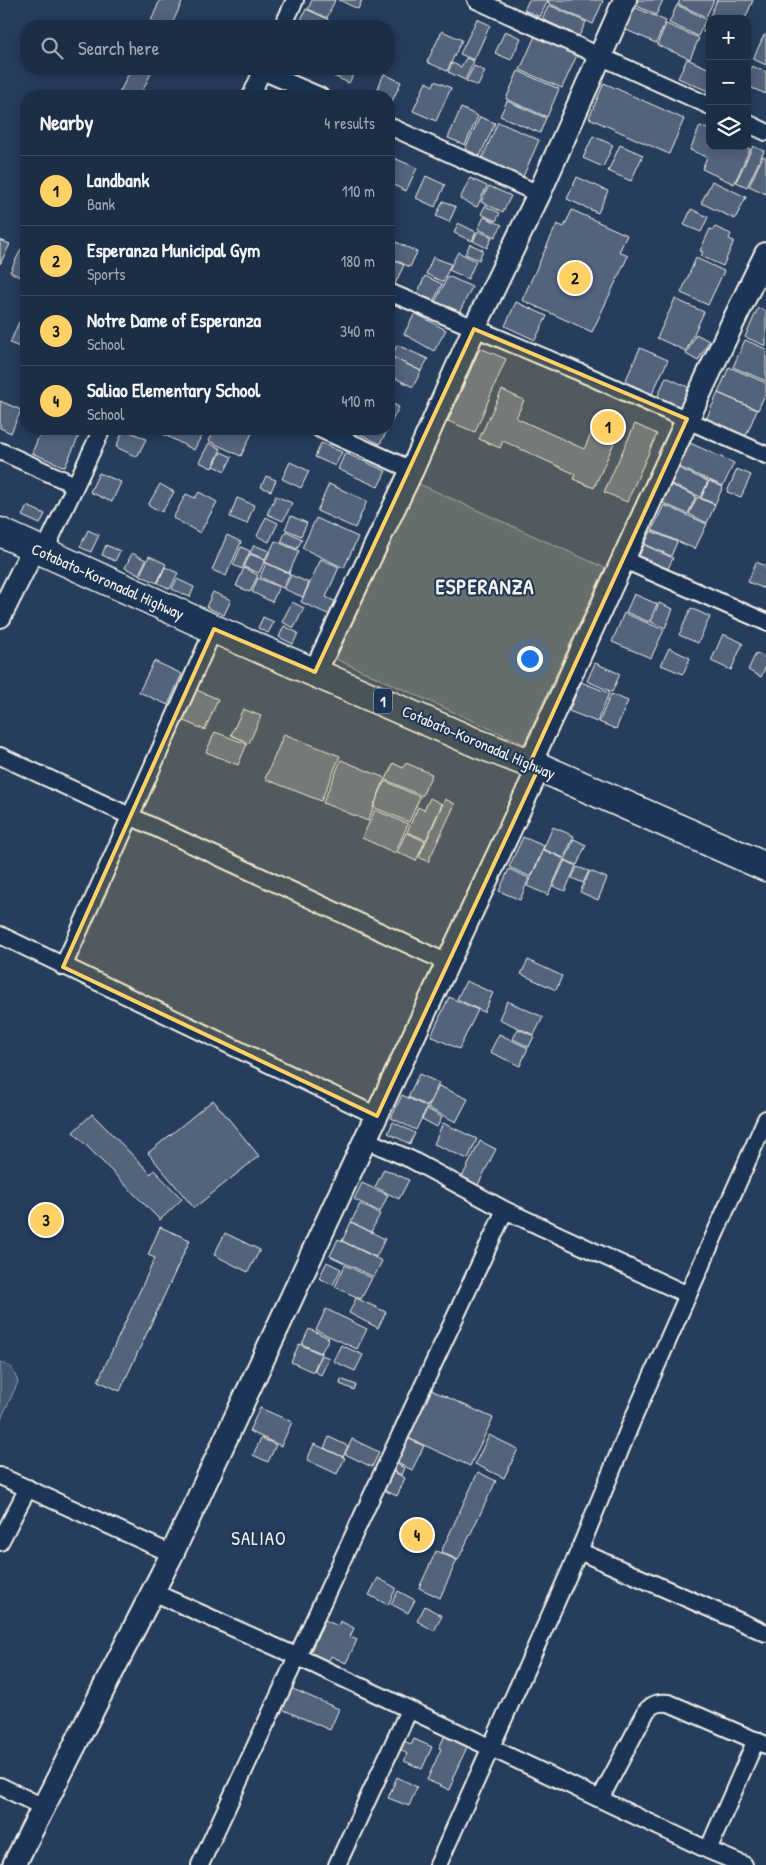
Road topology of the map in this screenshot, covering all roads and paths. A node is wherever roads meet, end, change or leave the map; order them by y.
1 (295, 0) edge
2 (476, 0) edge
3 (625, 0) edge
4 (286, 20) edge
5 (599, 57) junction
6 (261, 75) edge
7 (274, 75) edge
8 (254, 90) edge
9 (307, 90) edge
10 (708, 105) edge
11 (751, 125) edge
12 (395, 129) edge
13 (766, 132) edge
14 (539, 194) junction
15 (766, 254) edge
16 (760, 282) edge
17 (395, 295) edge
18 (474, 329) junction
19 (687, 419) junction
20 (99, 435) edge
21 (333, 435) edge
22 (0, 451) edge
23 (766, 455) edge
24 (412, 470) junction
25 (74, 485) junction
26 (0, 532) edge
27 (39, 550) junction
28 (622, 559) junction
29 (0, 616) edge
30 (766, 622) edge
31 (214, 629) junction
32 (315, 672) junction
33 (0, 756) edge
34 (534, 765) junction
35 (131, 816) junction
36 (766, 868) edge
37 (0, 936) edge
38 (448, 963) junction
39 (63, 967) junction
40 (377, 1116) junction
41 (766, 1119) edge
42 (366, 1140) junction
43 (505, 1210) junction
44 (688, 1295) junction
45 (0, 1476) edge
46 (28, 1488) junction
47 (0, 1542) edge
48 (579, 1551) junction
49 (172, 1554) junction
50 (153, 1592) junction
51 (766, 1633) edge
52 (296, 1656) junction
53 (408, 1710) junction
54 (761, 1743) edge
55 (490, 1748) junction
56 (0, 1786) edge
57 (600, 1799) junction
58 (43, 1807) junction
59 (708, 1850) junction
60 (14, 1865) edge
61 (200, 1865) edge
62 (337, 1865) edge
63 (438, 1865) edge
64 (744, 1865) edge

1 - 4 street
2 - 5 street
3 - 5 street
5 - 10 street
5 - 14 street
6 - 8 street
7 - 9 street
11 - 13 street
12 - 14 street
14 - 18 street
15 - 16 street
16 - 19 street
17 - 18 street
18 - 19 street
18 - 24 street
19 - 23 street
19 - 28 street
20 - 25 street
21 - 24 street
22 - 25 street
24 - 32 street
25 - 27 street
26 - 27 highway, Cotabato-Koronadal Highway / 1
27 - 29 street
27 - 31 highway, Cotabato-Koronadal Highway / 1
28 - 30 street
28 - 34 street
31 - 32 highway, Cotabato-Koronadal Highway / 1
31 - 35 street
32 - 34 highway, Cotabato-Koronadal Highway / 1
33 - 35 street
34 - 36 highway, Cotabato-Koronadal Highway / 1
34 - 38 street
35 - 38 street
35 - 39 street
37 - 39 street
38 - 40 street
39 - 40 street
40 - 42 street
41 - 44 street
42 - 43 street
42 - 49 street
43 - 44 street
43 - 52 street
44 - 48 street
45 - 46 street
46 - 47 street
46 - 49 street
48 - 51 street
48 - 55 street
49 - 50 street
50 - 52 street
50 - 58 street
52 - 53 street
52 - 61 street
53 - 55 street
53 - 62 street
54 - 57 street
54 - 59 street
55 - 57 street
55 - 63 street
56 - 58 street
57 - 59 street
58 - 60 street
59 - 64 street

